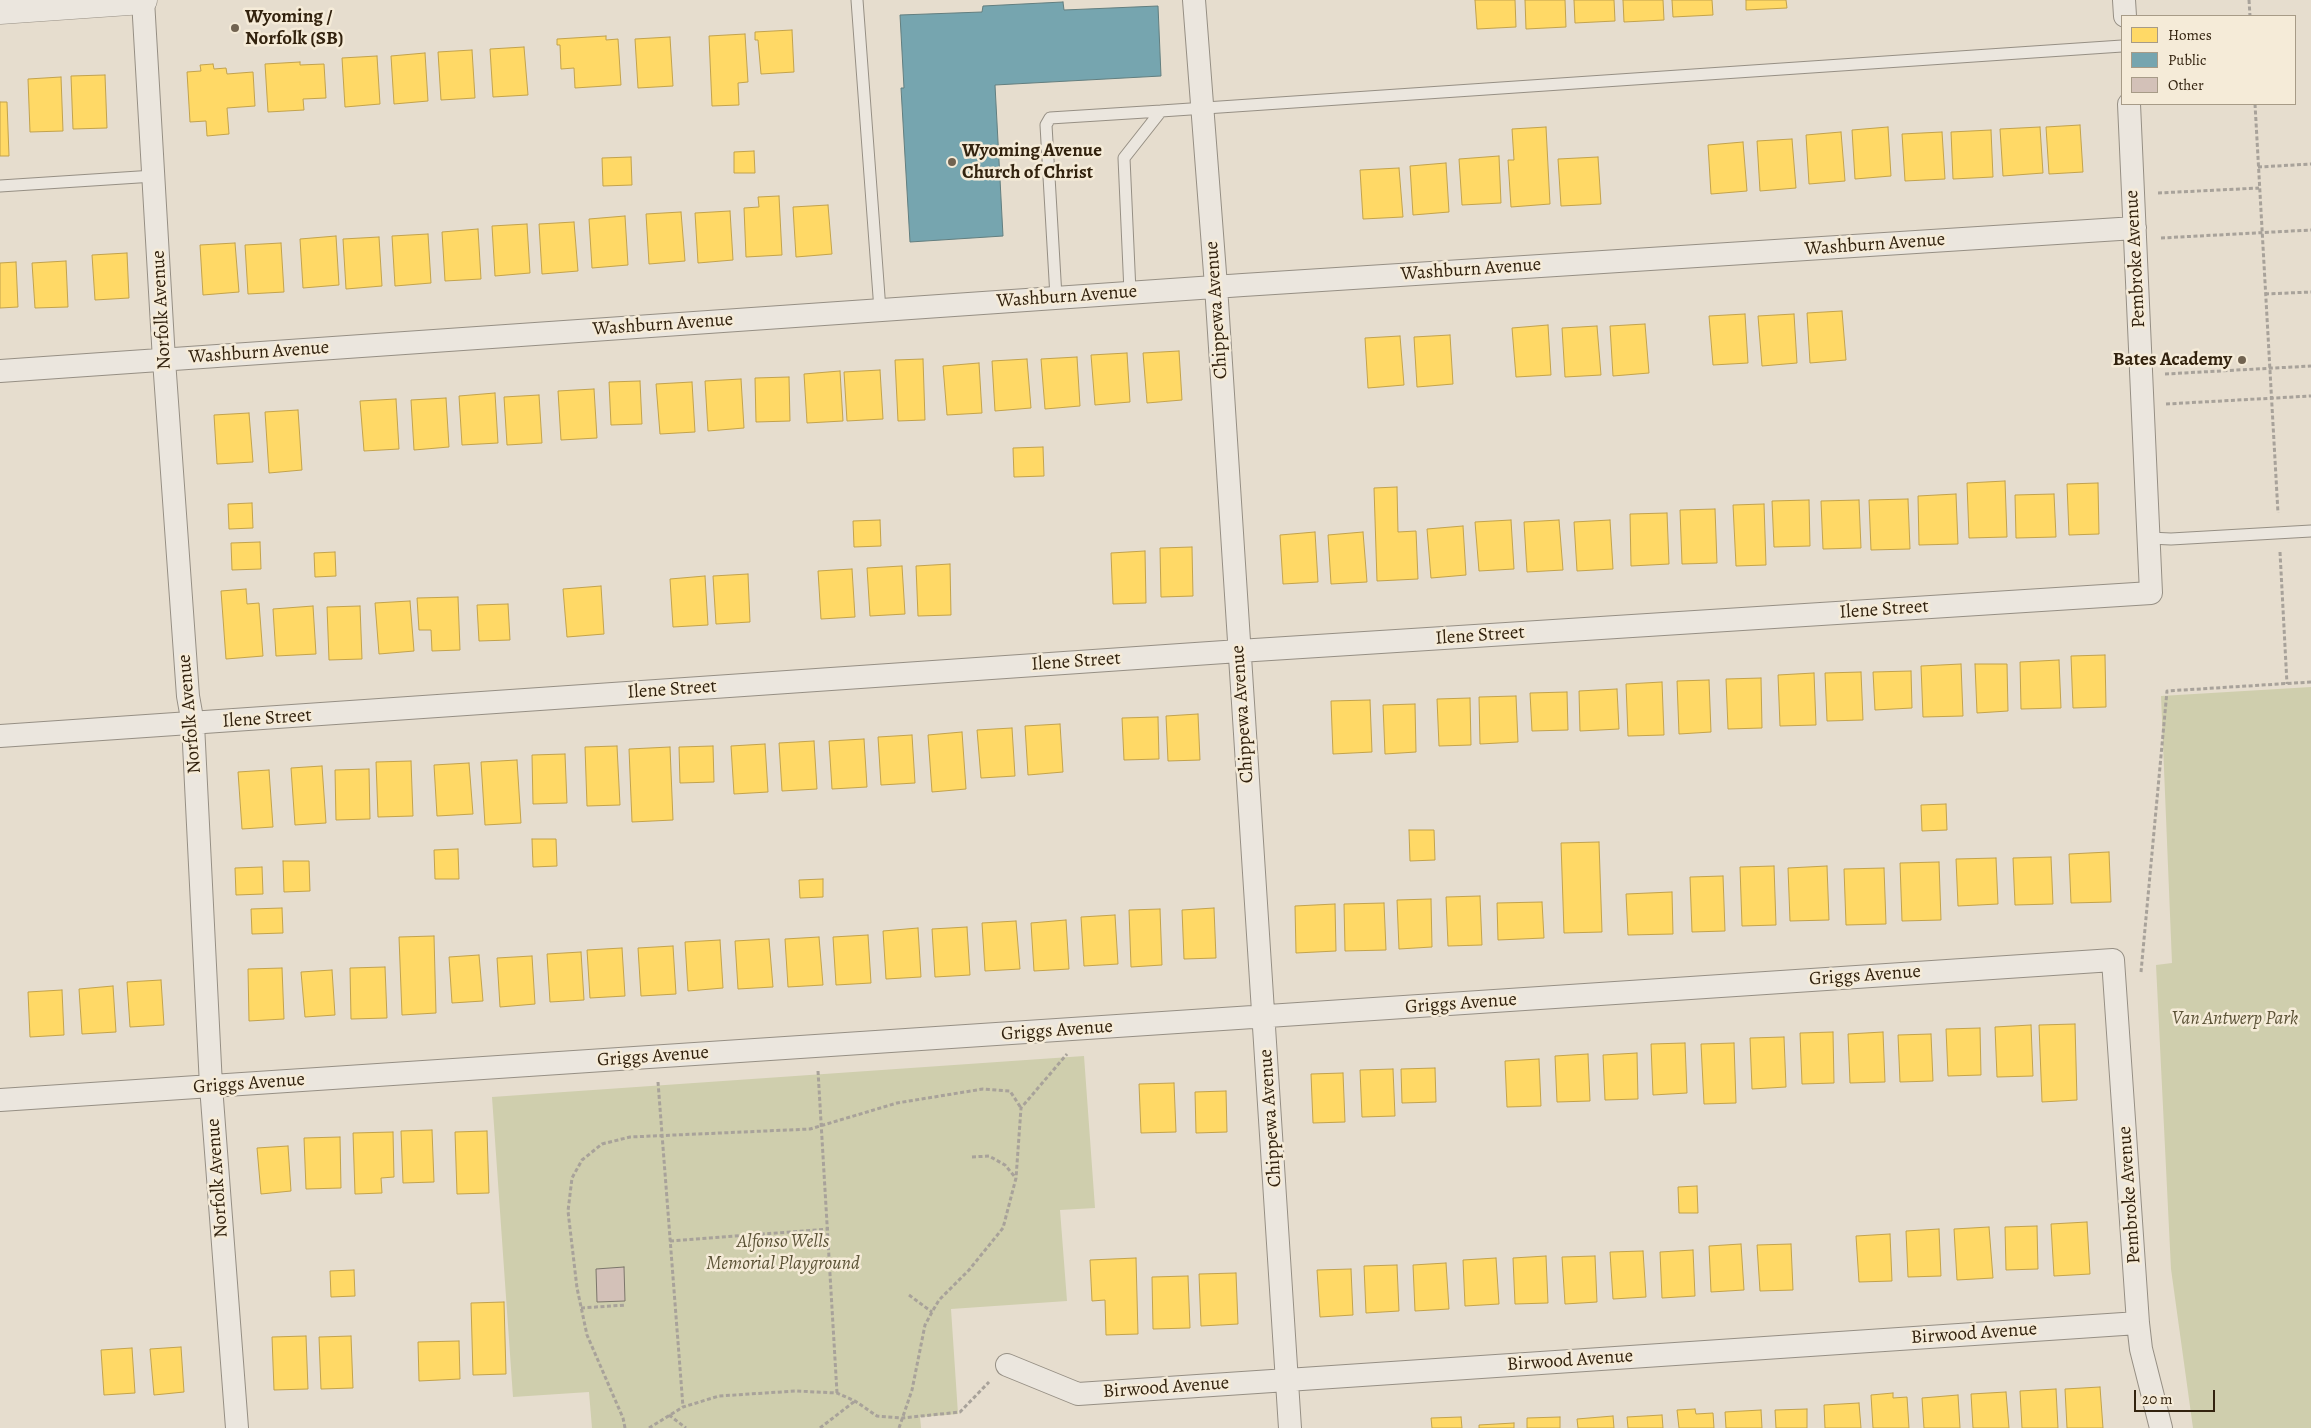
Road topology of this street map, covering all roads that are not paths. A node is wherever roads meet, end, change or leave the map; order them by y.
1 (143, 0) edge
2 (857, 0) edge
3 (1194, 0) edge
4 (2124, 0) edge
5 (0, 10) edge
6 (2125, 15) edge
7 (2121, 46) edge
8 (2129, 105) edge
9 (1202, 108) junction
10 (1161, 112) junction
11 (154, 176) junction
12 (0, 186) edge
13 (2135, 228) junction
14 (1216, 286) junction
15 (1130, 292) junction
16 (1056, 297) junction
17 (880, 310) junction
18 (164, 360) junction
19 (0, 371) edge
20 (2311, 531) edge
21 (2149, 538) junction
22 (2151, 593) joint
23 (1239, 651) junction
24 (193, 724) junction
25 (0, 736) edge
26 (2113, 960) joint
27 (1264, 1018) junction
28 (211, 1086) junction
29 (0, 1100) edge
30 (2138, 1323) junction
31 (1007, 1365) road end
32 (1287, 1380) junction
33 (237, 1428) edge
34 (1290, 1428) edge
35 (2161, 1428) edge

1 - 5 street
1 - 11 street, Norfolk Avenue
2 - 17 lane
3 - 9 street, Chippewa Avenue
4 - 6 street
7 - 9 lane
8 - 13 street, Pembroke Avenue
9 - 10 lane
9 - 14 street, Chippewa Avenue
10 - 15 lane
10 - 16 lane
11 - 12 lane
11 - 18 street, Norfolk Avenue
13 - 14 street, Washburn Avenue
13 - 21 street, Pembroke Avenue
14 - 15 street, Washburn Avenue
14 - 23 street, Chippewa Avenue
15 - 16 street, Washburn Avenue
16 - 17 street, Washburn Avenue
17 - 18 street, Washburn Avenue
18 - 19 street, Washburn Avenue
18 - 24 street, Norfolk Avenue
20 - 21 lane
21 - 22 street, Pembroke Avenue
22 - 23 street, Ilene Street
23 - 24 street, Ilene Street
23 - 27 street, Chippewa Avenue
24 - 25 street, Ilene Street
24 - 28 street, Norfolk Avenue
26 - 27 street, Griggs Avenue
26 - 30 street, Pembroke Avenue
27 - 28 street, Griggs Avenue
27 - 32 street, Chippewa Avenue
28 - 29 street, Griggs Avenue
28 - 33 street, Norfolk Avenue
30 - 32 street, Birwood Avenue
30 - 35 street, Pembroke Avenue
31 - 32 street, Birwood Avenue
32 - 34 street, Chippewa Avenue

